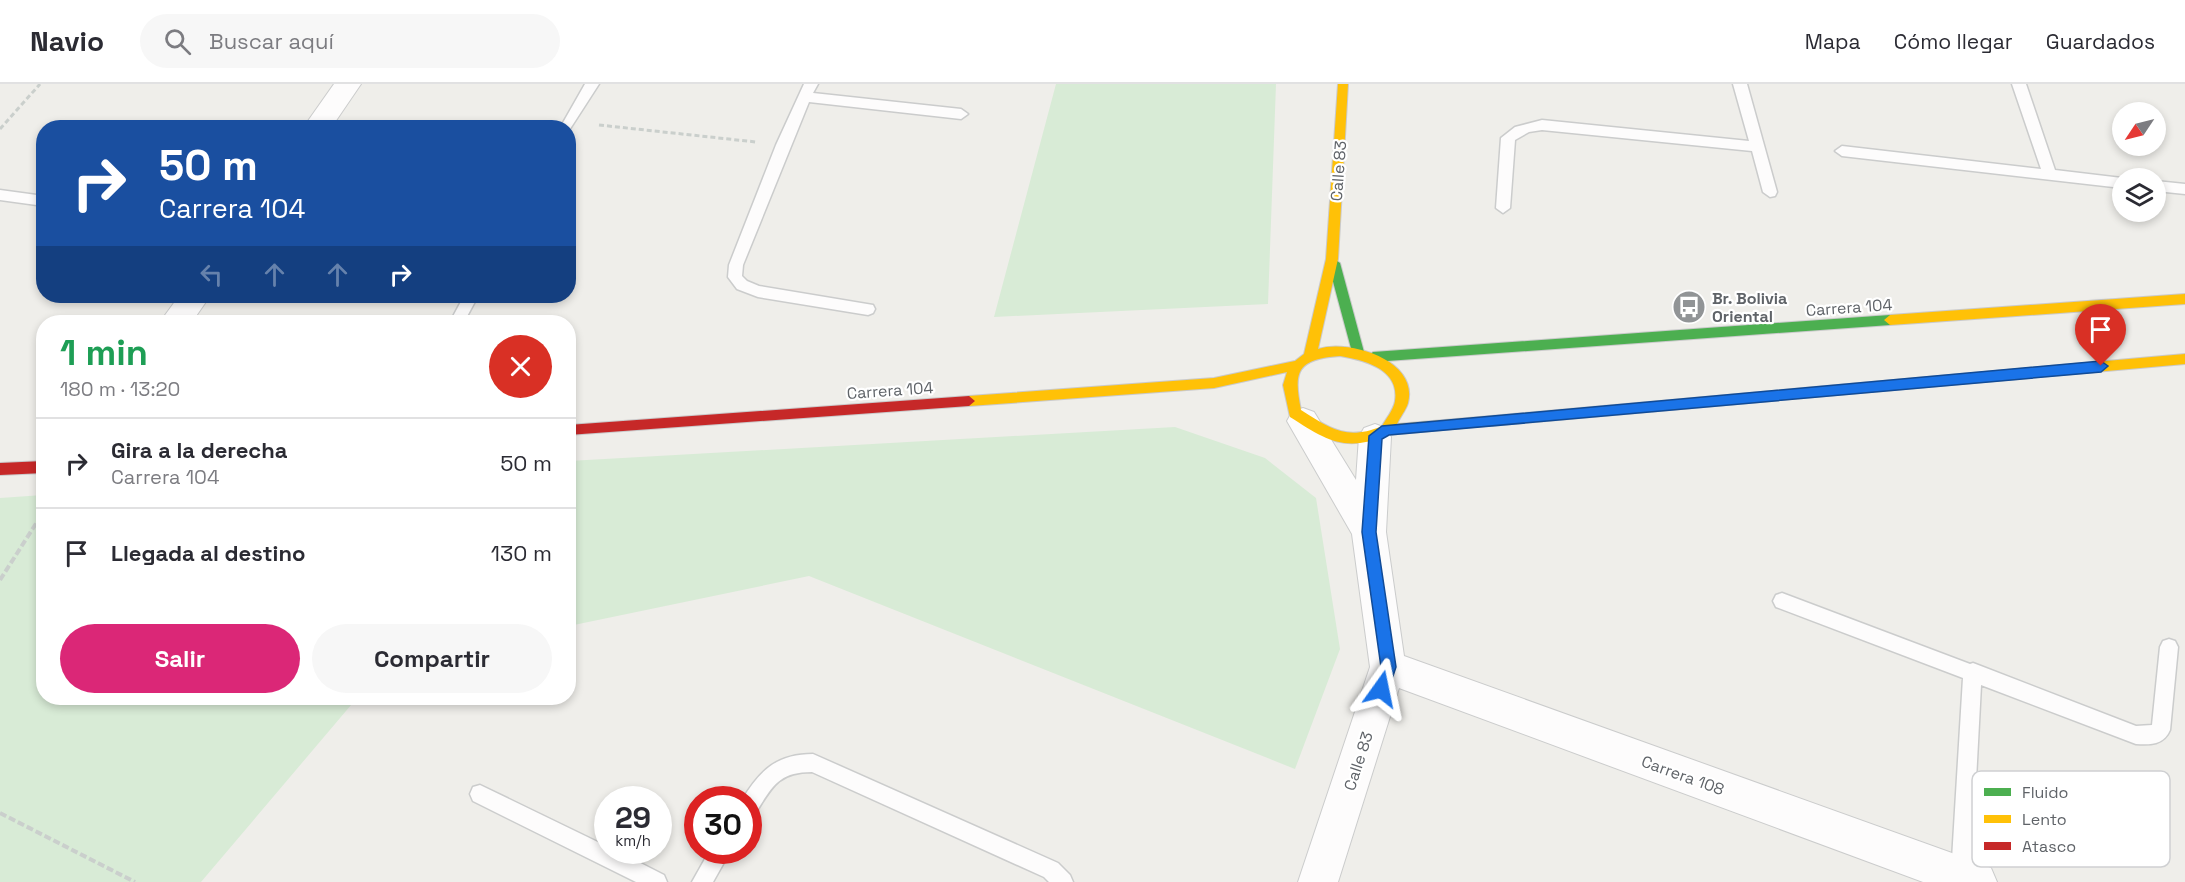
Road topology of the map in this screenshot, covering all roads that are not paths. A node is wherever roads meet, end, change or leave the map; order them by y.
1 (348, 84) edge
2 (591, 84) edge
3 (1343, 84) edge
4 (1740, 84) edge
5 (2019, 84) edge
6 (809, 90) edge
7 (961, 114) dead end
8 (324, 120) edge
9 (571, 120) edge
10 (1758, 147) junction
11 (1842, 151) dead end
12 (2050, 175) junction
13 (2112, 182) edge
14 (2166, 187) edge
15 (2185, 189) edge
16 (1770, 192) dead end
17 (1, 197) edge
18 (36, 200) edge
19 (1503, 208) dead end
20 (1332, 259) junction
21 (2185, 300) edge
22 (868, 309) dead end
23 (1358, 352) junction
24 (1310, 356) junction
25 (1373, 357) junction
26 (2185, 359) edge
27 (1298, 365) junction
28 (1214, 384) junction
29 (1246, 392) dead end
30 (1292, 408) junction
31 (576, 429) edge
32 (1381, 433) junction
33 (36, 468) edge
34 (0, 470) edge
35 (1369, 532) junction
36 (1782, 601) dead end
37 (2169, 647) dead end
38 (1388, 667) junction
39 (1973, 671) junction
40 (762, 786) edge
41 (480, 794) dead end
42 (713, 864) edge
43 (1969, 879) edge
44 (657, 882) edge
45 (702, 882) edge
46 (1063, 882) edge
47 (1318, 882) edge

1 - 8 street
2 - 9 lane
3 - 20 street, Calle 83
4 - 10 lane
5 - 12 lane
6 - 7 lane
6 - 22 lane
10 - 16 lane
10 - 19 lane
11 - 12 lane
12 - 13 lane
14 - 15 lane
17 - 18 lane
20 - 23 street, Calle 83
20 - 24 street, Calle 83
21 - 25 street, Carrera 104
23 - 24 street
23 - 25 street
24 - 27 street
25 - 32 street
26 - 32 street
27 - 28 street, Carrera 104
27 - 30 street
28 - 29 street, Carrera 104
28 - 31 street, Carrera 104
30 - 32 street
30 - 35 street, Calle 83
32 - 35 street, Calle 83
33 - 34 street
35 - 38 street, Calle 83
36 - 39 lane
37 - 39 lane
38 - 43 street, Carrera 108
38 - 47 street, Calle 83
39 - 43 lane
40 - 46 lane
41 - 44 lane
42 - 45 lane

